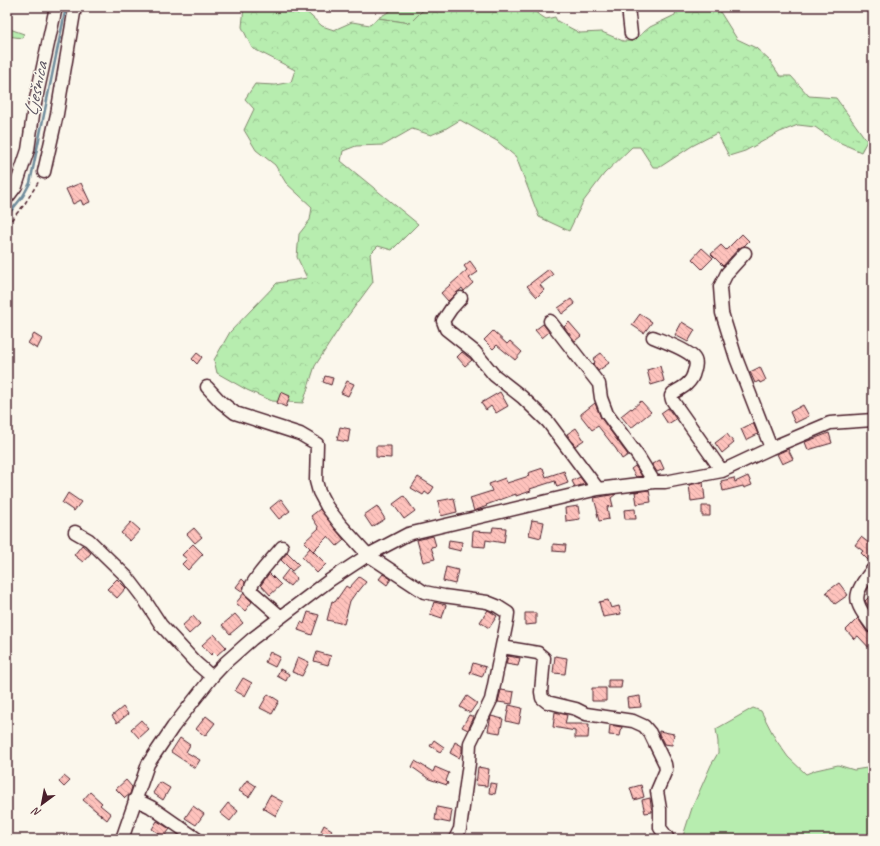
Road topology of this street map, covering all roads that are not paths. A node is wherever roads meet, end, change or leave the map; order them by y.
1 (56, 7) edge
2 (74, 7) edge
3 (628, 7) edge
4 (631, 34) dead end
5 (44, 172) road end
6 (7, 198) edge
7 (745, 253) dead end
8 (461, 298) dead end
9 (550, 321) dead end
10 (653, 337) dead end
11 (207, 387) dead end
12 (873, 420) edge
13 (771, 448) junction
14 (722, 471) junction
15 (654, 482) junction
16 (598, 489) junction
17 (75, 532) dead end
18 (282, 547) dead end
19 (368, 555) junction
20 (873, 569) edge
21 (281, 617) junction
22 (873, 627) edge
23 (502, 647) junction
24 (212, 677) junction
25 (135, 799) junction
26 (667, 837) dead end
27 (122, 839) edge
28 (197, 839) edge
29 (455, 839) edge

1 - 6 street
2 - 5 street
3 - 4 street
7 - 13 street
8 - 16 street
9 - 15 street
10 - 14 street
11 - 19 street
12 - 13 street
13 - 14 street
14 - 15 street
15 - 16 street
16 - 19 street
17 - 24 street
18 - 21 street
19 - 21 street
19 - 23 street
20 - 22 street
21 - 24 street
23 - 26 street
23 - 29 street
24 - 25 street
25 - 27 street
25 - 28 street

